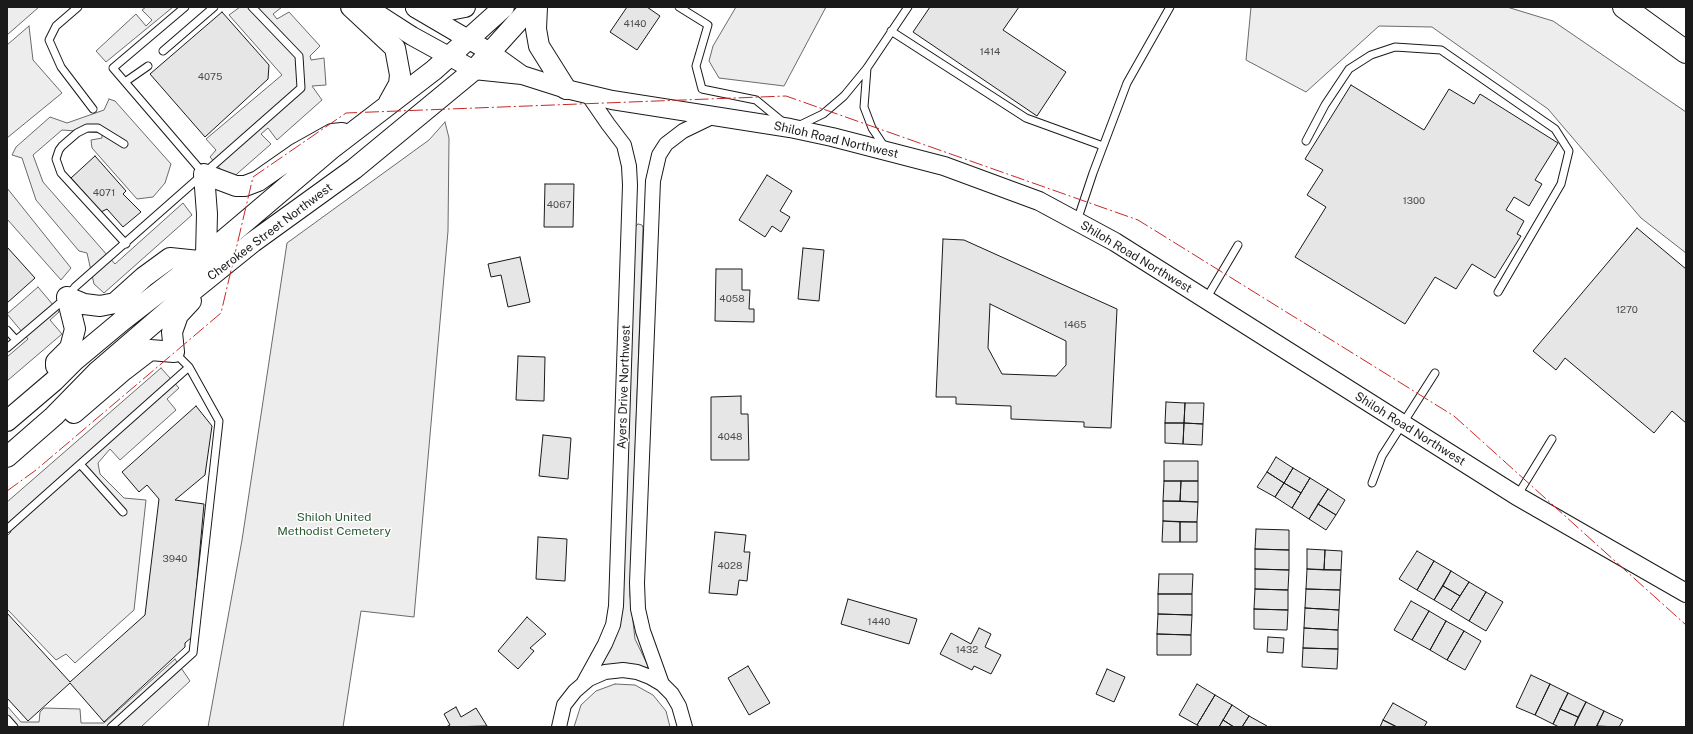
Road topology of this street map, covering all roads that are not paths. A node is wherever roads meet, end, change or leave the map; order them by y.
1 (78, 7) edge
2 (185, 7) edge
3 (214, 7) edge
4 (252, 7) edge
5 (351, 7) edge
6 (367, 7) edge
7 (415, 7) edge
8 (465, 7) edge
9 (504, 7) edge
10 (532, 7) edge
11 (537, 7) edge
12 (679, 7) edge
13 (908, 7) edge
14 (1170, 7) edge
15 (1624, 7) edge
16 (891, 31) junction
17 (469, 39) junction
18 (164, 51) dead end
19 (490, 52) junction
20 (1686, 52) edge
21 (449, 57) junction
22 (148, 66) dead end
23 (867, 68) junction
24 (474, 70) junction
25 (522, 75) junction
26 (125, 82) junction
27 (566, 89) junction
28 (588, 95) junction
29 (386, 106) junction
30 (93, 109) dead end
31 (714, 116) junction
32 (790, 128) junction
33 (357, 130) junction
34 (1306, 141) dead end
35 (124, 144) dead end
36 (1103, 146) junction
37 (887, 150) junction
38 (204, 174) junction
39 (1077, 222) junction
40 (126, 244) junction
41 (1238, 245) dead end
42 (202, 258) junction
43 (226, 263) junction
44 (1498, 292) dead end
45 (67, 297) junction
46 (1206, 299) junction
47 (7, 330) edge
48 (16, 340) junction
49 (7, 348) edge
50 (174, 352) junction
51 (188, 367) junction
52 (1435, 373) dead end
53 (54, 381) junction
54 (54, 416) junction
55 (7, 421) edge
56 (1402, 425) junction
57 (1552, 439) dead end
58 (7, 457) edge
59 (80, 464) junction
60 (1372, 483) dead end
61 (1517, 496) junction
62 (123, 512) dead end
63 (7, 529) edge
64 (1686, 593) edge
65 (583, 684) junction
66 (662, 684) junction
67 (7, 719) edge
68 (686, 724) edge
69 (14, 727) edge
70 (111, 727) edge
71 (559, 727) edge

1 - 30 lane
2 - 26 lane
3 - 18 lane
4 - 38 lane
5 - 29 main road
6 - 21 street, Shiloh Road Northwest
7 - 8 main road
7 - 17 street, Shiloh Road Northwest
9 - 17 main road, Cherokee Street Northwest
10 - 19 main road, Cherokee Street Northwest
11 - 27 main road
12 - 32 lane
13 - 16 lane
14 - 36 lane
15 - 20 highway
16 - 23 lane
16 - 36 lane
17 - 19 street, Shiloh Road Northwest
17 - 21 main road, Cherokee Street Northwest
19 - 24 main road, Cherokee Street Northwest
19 - 25 street, Shiloh Road Northwest
21 - 24 street, Shiloh Road Northwest
21 - 29 main road, Cherokee Street Northwest
22 - 26 lane
23 - 32 lane
23 - 37 lane
24 - 25 street, Shiloh Road Northwest
24 - 43 main road, Cherokee Street Northwest
25 - 27 street, Shiloh Road Northwest
26 - 38 lane
27 - 28 street, Shiloh Road Northwest
28 - 31 street, Shiloh Road Northwest
28 - 65 street, Ayers Drive Northwest
29 - 33 main road, Cherokee Street Northwest
31 - 32 street, Shiloh Road Northwest
31 - 66 street, Ayers Drive Northwest
32 - 37 street, Shiloh Road Northwest
33 - 38 main road
33 - 42 main road, Cherokee Street Northwest
34 - 44 lane
35 - 40 lane
36 - 39 lane
37 - 39 street, Shiloh Road Northwest
38 - 40 lane
38 - 42 main road
39 - 46 street, Shiloh Road Northwest
40 - 45 lane
41 - 46 lane
42 - 45 main road
42 - 53 main road, Cherokee Street Northwest
43 - 50 main road
43 - 54 main road, Cherokee Street Northwest
45 - 48 lane
45 - 53 main road
46 - 56 street, Shiloh Road Northwest
47 - 48 lane
48 - 49 lane
50 - 51 lane
50 - 54 main road
51 - 59 lane
51 - 70 lane
52 - 56 lane
53 - 55 main road, Cherokee Street Northwest
54 - 58 main road, Cherokee Street Northwest
56 - 60 lane
56 - 61 street, Shiloh Road Northwest
57 - 61 lane
59 - 62 lane
59 - 63 lane
61 - 64 street, Shiloh Road Northwest
65 - 66 street
65 - 71 street
66 - 68 street
67 - 69 lane

